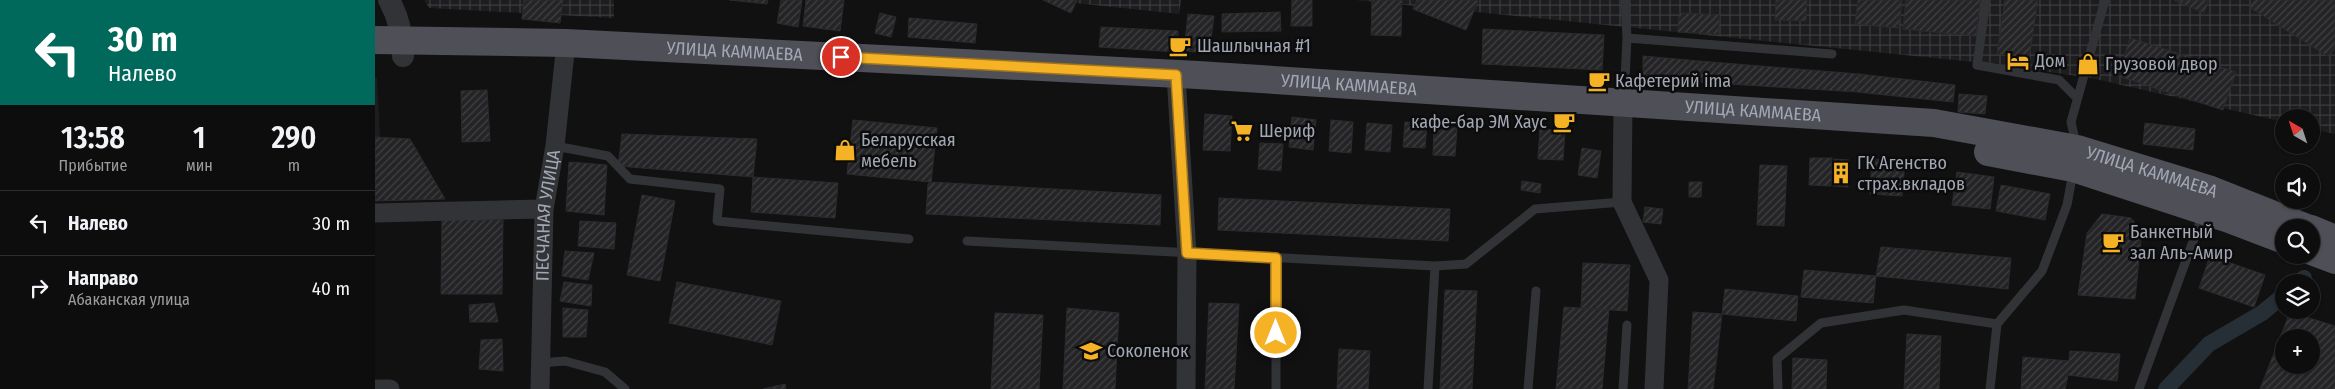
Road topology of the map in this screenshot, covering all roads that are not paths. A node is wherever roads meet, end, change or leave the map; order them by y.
1 (389, 0) edge
2 (1625, 0) edge
3 (1986, 0) edge
4 (2105, 0) edge
5 (1627, 38) junction
6 (375, 40) edge
7 (403, 48) junction
8 (565, 50) junction
9 (1833, 54) dead end
10 (375, 57) edge
11 (1176, 81) junction
12 (2077, 98) junction
13 (1623, 111) junction
14 (555, 146) junction
15 (2075, 159) junction
16 (2208, 201) junction
17 (1622, 202) junction
18 (544, 209) junction
19 (375, 213) edge
20 (2275, 219) edge
21 (2320, 233) edge
22 (2275, 237) edge
23 (909, 239) dead end
24 (2335, 239) edge
25 (967, 241) dead end
26 (1187, 253) junction
27 (2320, 254) edge
28 (1276, 258) junction
29 (2335, 260) edge
30 (1435, 266) junction
31 (1536, 291) dead end
32 (1997, 324) junction
33 (1627, 325) dead end
34 (540, 362) junction
35 (375, 389) edge
36 (390, 389) edge
37 (540, 389) edge
38 (625, 389) edge
39 (1186, 389) edge
40 (1276, 389) edge
41 (1428, 389) edge
42 (1528, 389) edge
43 (1623, 389) edge
44 (1654, 389) edge
45 (1778, 389) edge
46 (1990, 389) edge
47 (2139, 389) edge

1 - 7 street
2 - 5 lane
3 - 12 lane
4 - 12 lane
5 - 9 lane
5 - 13 lane
6 - 7 main road, УЛИЦА КАММАЕВА
7 - 8 main road, УЛИЦА КАММАЕВА
7 - 10 main road, УЛИЦА КАММАЕВА
8 - 11 main road, УЛИЦА КАММАЕВА
8 - 14 street, ПЕСЧАНАЯ УЛИЦА
11 - 13 main road, УЛИЦА КАММАЕВА
11 - 26 street
12 - 15 lane
13 - 15 main road, УЛИЦА КАММАЕВА
13 - 17 street
14 - 18 street, ПЕСЧАНАЯ УЛИЦА
14 - 23 lane
15 - 16 main road, УЛИЦА КАММАЕВА
15 - 32 lane
16 - 20 main road, УЛИЦА КАММАЕВА
16 - 22 main road, УЛИЦА КАММАЕВА
16 - 47 lane
17 - 30 lane
17 - 44 street
18 - 19 street
18 - 34 street, ПЕСЧАНАЯ УЛИЦА
21 - 24 main road
25 - 26 lane
26 - 28 lane
26 - 39 street
27 - 29 main road
28 - 30 lane
28 - 40 lane
30 - 41 lane
31 - 42 lane
32 - 45 lane
32 - 46 lane
33 - 43 lane
34 - 37 street, ПЕСЧАНАЯ УЛИЦА
34 - 38 lane
35 - 36 street

